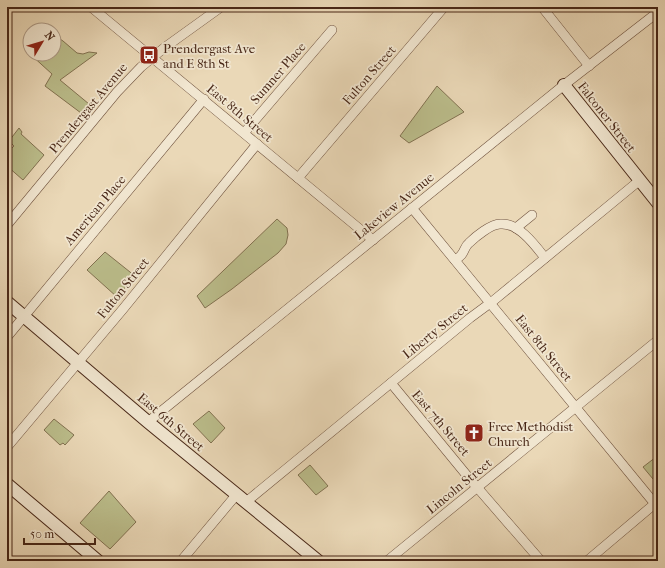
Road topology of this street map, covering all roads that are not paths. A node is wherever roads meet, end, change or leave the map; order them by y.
1 (91, 7) edge
2 (221, 7) edge
3 (444, 7) edge
4 (542, 7) edge
5 (658, 12) edge
6 (332, 30) dead end
7 (152, 57) junction
8 (588, 66) junction
9 (564, 85) junction
10 (204, 99) junction
11 (244, 133) junction
12 (257, 144) junction
13 (298, 178) junction
14 (640, 180) junction
15 (658, 203) edge
16 (412, 208) junction
17 (532, 215) dead end
18 (7, 226) edge
19 (516, 228) junction
20 (373, 240) junction
21 (545, 258) junction
22 (455, 260) junction
23 (7, 302) edge
24 (490, 302) junction
25 (24, 317) junction
26 (7, 337) edge
27 (658, 340) edge
28 (78, 362) junction
29 (391, 383) junction
30 (576, 407) junction
31 (148, 422) junction
32 (7, 447) edge
33 (7, 484) edge
34 (477, 488) junction
35 (233, 498) junction
36 (246, 502) junction
37 (656, 502) edge
38 (98, 561) edge
39 (180, 561) edge
40 (318, 561) edge
41 (387, 561) edge
42 (541, 561) edge
43 (586, 561) edge

1 - 7 street, East 8th Street
2 - 7 street, Prendergast Avenue
3 - 13 street, Fulton Street
4 - 8 street
5 - 8 street, Lakeview Avenue
6 - 11 street, Sumner Place
7 - 10 street, East 8th Street
7 - 18 street, Prendergast Avenue
8 - 9 street, Lakeview Avenue
9 - 14 street, Falconer Street
9 - 16 street, Lakeview Avenue
10 - 11 street, East 8th Street
10 - 25 street, American Place
11 - 12 street, East 8th Street
12 - 13 street, East 8th Street
12 - 28 street, Fulton Street
13 - 20 street, East 8th Street
14 - 15 street, Falconer Street
14 - 21 street, Liberty Street
16 - 20 street, Lakeview Avenue
16 - 22 street, East 8th Street
17 - 19 street
19 - 21 street
19 - 22 street
20 - 31 street, Lakeview Avenue
21 - 24 street, Liberty Street
22 - 24 street, East 8th Street
23 - 25 street, East 6th Street
24 - 29 street, Liberty Street
24 - 30 street, East 8th Street
25 - 26 street, American Place
25 - 28 street, East 6th Street
27 - 30 street, Lincoln Street
28 - 31 street, East 6th Street
28 - 32 street, Fulton Street
29 - 34 street, East 7th Street
29 - 36 street, Liberty Street
30 - 34 street, Lincoln Street
30 - 37 street, East 8th Street
31 - 35 street, East 6th Street
33 - 38 street
34 - 41 street, Lincoln Street
34 - 42 street, East 7th Street
35 - 36 street, East 6th Street
35 - 39 street
36 - 40 street, East 6th Street
37 - 43 street

